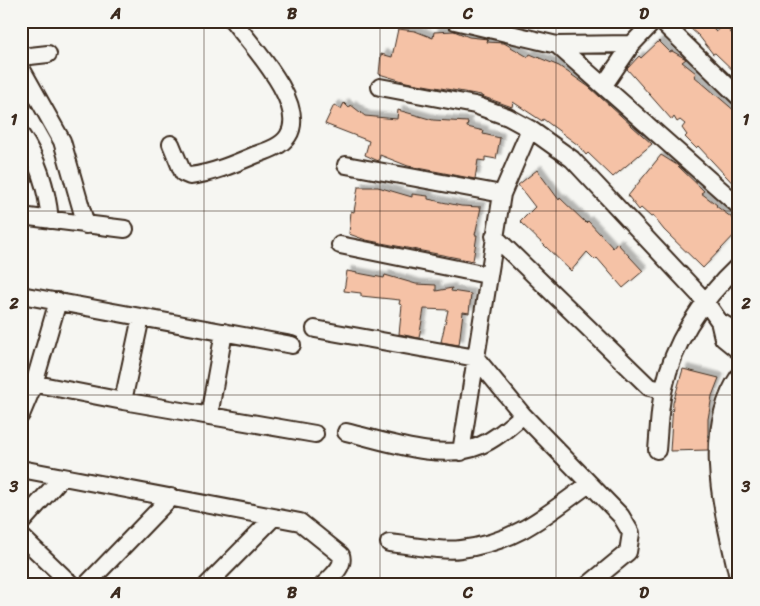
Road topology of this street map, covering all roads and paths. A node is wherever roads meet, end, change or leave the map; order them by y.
1 (233, 21) edge
2 (455, 21) edge
3 (654, 21) edge
4 (662, 21) edge
5 (632, 44) junction
6 (557, 45) junction
7 (48, 54) dead end
8 (21, 57) edge
9 (21, 68) edge
10 (604, 85) junction
11 (380, 87) dead end
12 (739, 97) edge
13 (530, 129) junction
14 (21, 136) edge
15 (171, 144) dead end
16 (346, 165) dead end
17 (502, 194) junction
18 (739, 206) edge
19 (21, 216) edge
20 (50, 220) junction
21 (86, 225) junction
22 (125, 229) dead end
23 (494, 236) junction
24 (340, 245) dead end
25 (739, 265) edge
26 (487, 275) junction
27 (21, 295) edge
28 (705, 301) junction
29 (58, 302) junction
30 (141, 317) junction
31 (719, 321) junction
32 (316, 329) dead end
33 (224, 332) junction
34 (739, 333) edge
35 (292, 345) dead end
36 (739, 351) edge
37 (476, 358) junction
38 (739, 376) edge
39 (28, 382) edge
40 (663, 390) junction
41 (739, 397) edge
42 (124, 401) junction
43 (21, 415) edge
44 (523, 415) junction
45 (209, 416) junction
46 (346, 432) dead end
47 (315, 434) dead end
48 (657, 450) dead end
49 (461, 452) junction
50 (21, 469) edge
51 (62, 477) junction
52 (589, 484) junction
53 (171, 497) junction
54 (274, 517) junction
55 (739, 520) edge
56 (21, 523) edge
57 (21, 536) edge
58 (389, 543) dead end
59 (739, 582) edge
60 (72, 585) edge
61 (86, 585) edge
62 (206, 585) edge
63 (323, 585) edge
64 (588, 585) edge

1 - 15 street
2 - 6 street
3 - 5 street
4 - 12 street
5 - 6 street
5 - 10 street
6 - 10 street
7 - 8 street
9 - 21 street
10 - 18 street
11 - 13 street
13 - 17 street
13 - 28 street
14 - 20 street
16 - 17 street
17 - 23 street
19 - 20 street
20 - 21 street
21 - 22 street
23 - 26 street
23 - 40 street
24 - 26 street
25 - 28 street
26 - 37 street
27 - 29 street
28 - 31 street
28 - 40 street
29 - 30 street
29 - 39 street
30 - 33 street
30 - 42 street
31 - 34 street
31 - 36 street
32 - 37 street
33 - 35 street
33 - 45 street
37 - 44 street
37 - 49 street
38 - 59 street
39 - 42 street
39 - 43 street
40 - 48 street
41 - 55 street
42 - 45 street
44 - 49 street
44 - 52 street
45 - 47 street
46 - 49 street
50 - 51 street
51 - 53 street
51 - 56 street
52 - 58 street
52 - 64 street
53 - 54 street
53 - 61 street
54 - 62 street
54 - 63 street
57 - 60 street

